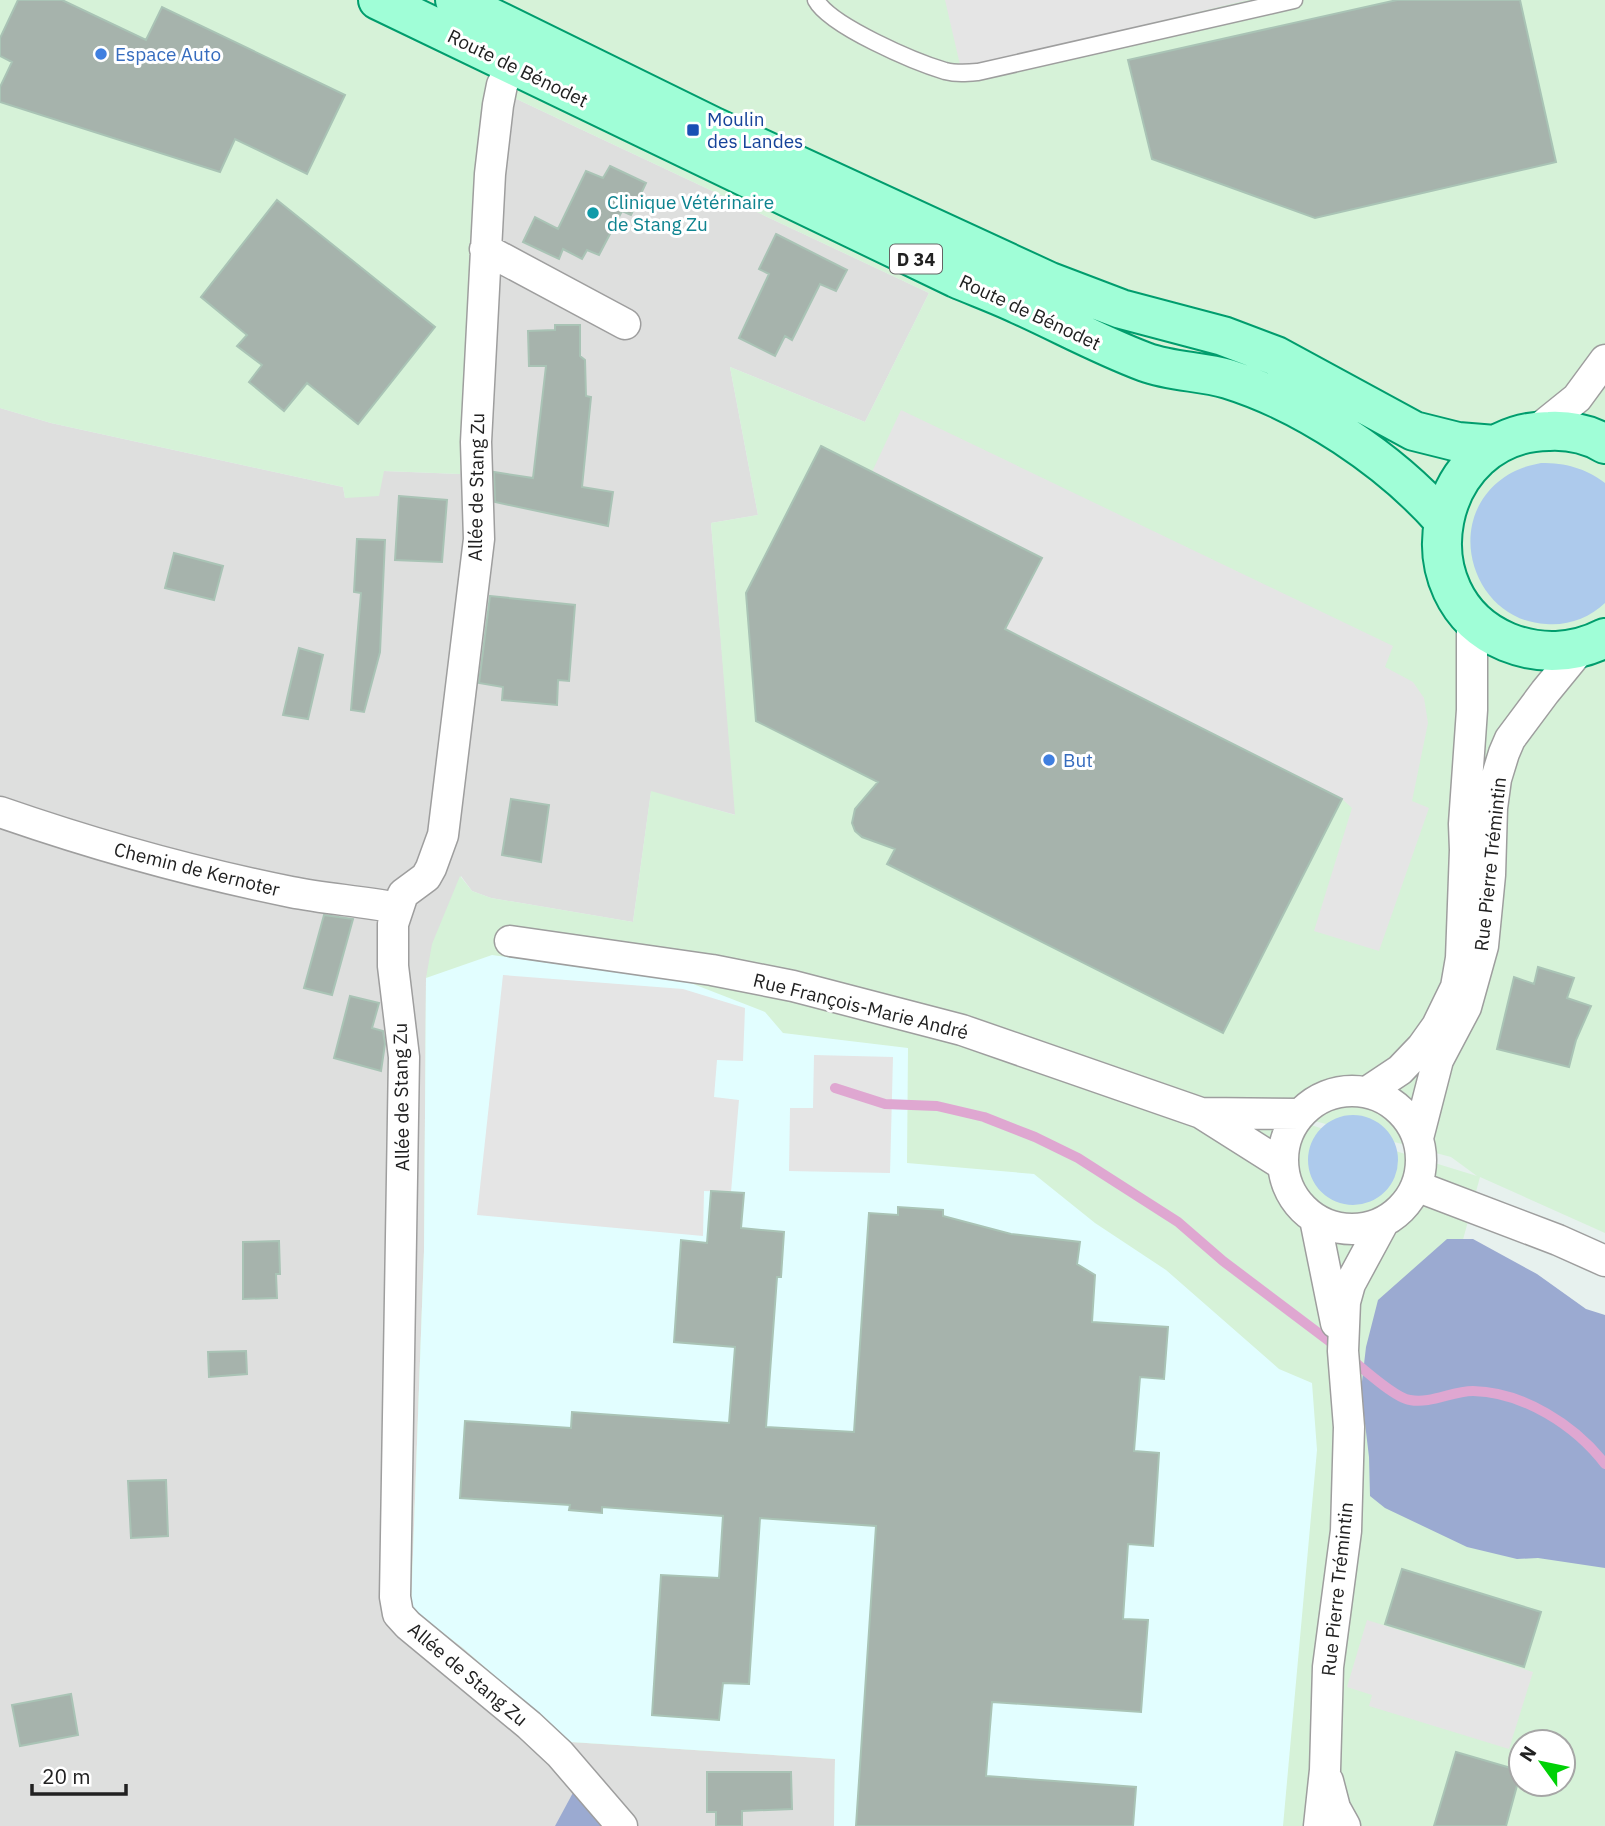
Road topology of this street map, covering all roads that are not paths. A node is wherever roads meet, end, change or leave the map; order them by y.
1 (378, 0) edge
2 (816, 0) edge
3 (1294, 0) edge
4 (469, 7) edge
5 (511, 66) junction
6 (714, 127) junction
7 (485, 249) junction
8 (625, 324) dead end
9 (1605, 360) edge
10 (1536, 431) junction
11 (1605, 444) edge
12 (1495, 445) junction
13 (1443, 520) junction
14 (1472, 618) junction
15 (1593, 643) edge
16 (0, 812) edge
17 (397, 908) junction
18 (510, 941) dead end
19 (1367, 1092) junction
20 (1201, 1113) junction
21 (1300, 1114) junction
22 (1418, 1138) junction
23 (1283, 1166) junction
24 (1416, 1186) junction
25 (1315, 1219) junction
26 (1383, 1223) junction
27 (1605, 1261) edge
28 (1343, 1351) junction
29 (1325, 1770) junction
30 (622, 1826) edge
31 (1319, 1826) edge
32 (1345, 1826) edge

1 - 5 main road, Route de Bénodet / D 34
2 - 3 lane
4 - 5 street
4 - 6 main road, Route de Bénodet / D 34
5 - 6 street
5 - 7 street, Allée de Stang Zu
5 - 13 main road, Route de Bénodet / D 34
6 - 12 main road, Route de Bénodet / D 34
7 - 8 street
7 - 17 street, Allée de Stang Zu
9 - 10 street
10 - 11 main road
10 - 12 main road
12 - 13 main road
13 - 14 main road
14 - 15 main road
14 - 19 street, Rue Pierre Trémintin
15 - 22 street, Rue Pierre Trémintin
16 - 17 street, Chemin de Kernoter
17 - 30 street, Allée de Stang Zu
18 - 20 street, Rue François-Marie André
19 - 21 street
19 - 22 street
20 - 21 street, Rue François-Marie André
20 - 23 street, Rue François-Marie André
21 - 23 street
22 - 24 street
23 - 25 street
24 - 26 street
24 - 27 street
25 - 26 street
25 - 28 street, Rue Pierre Trémintin
26 - 28 street, Rue Pierre Trémintin
28 - 29 street, Rue Pierre Trémintin
29 - 31 street, Rue Pierre Trémintin
29 - 32 street

